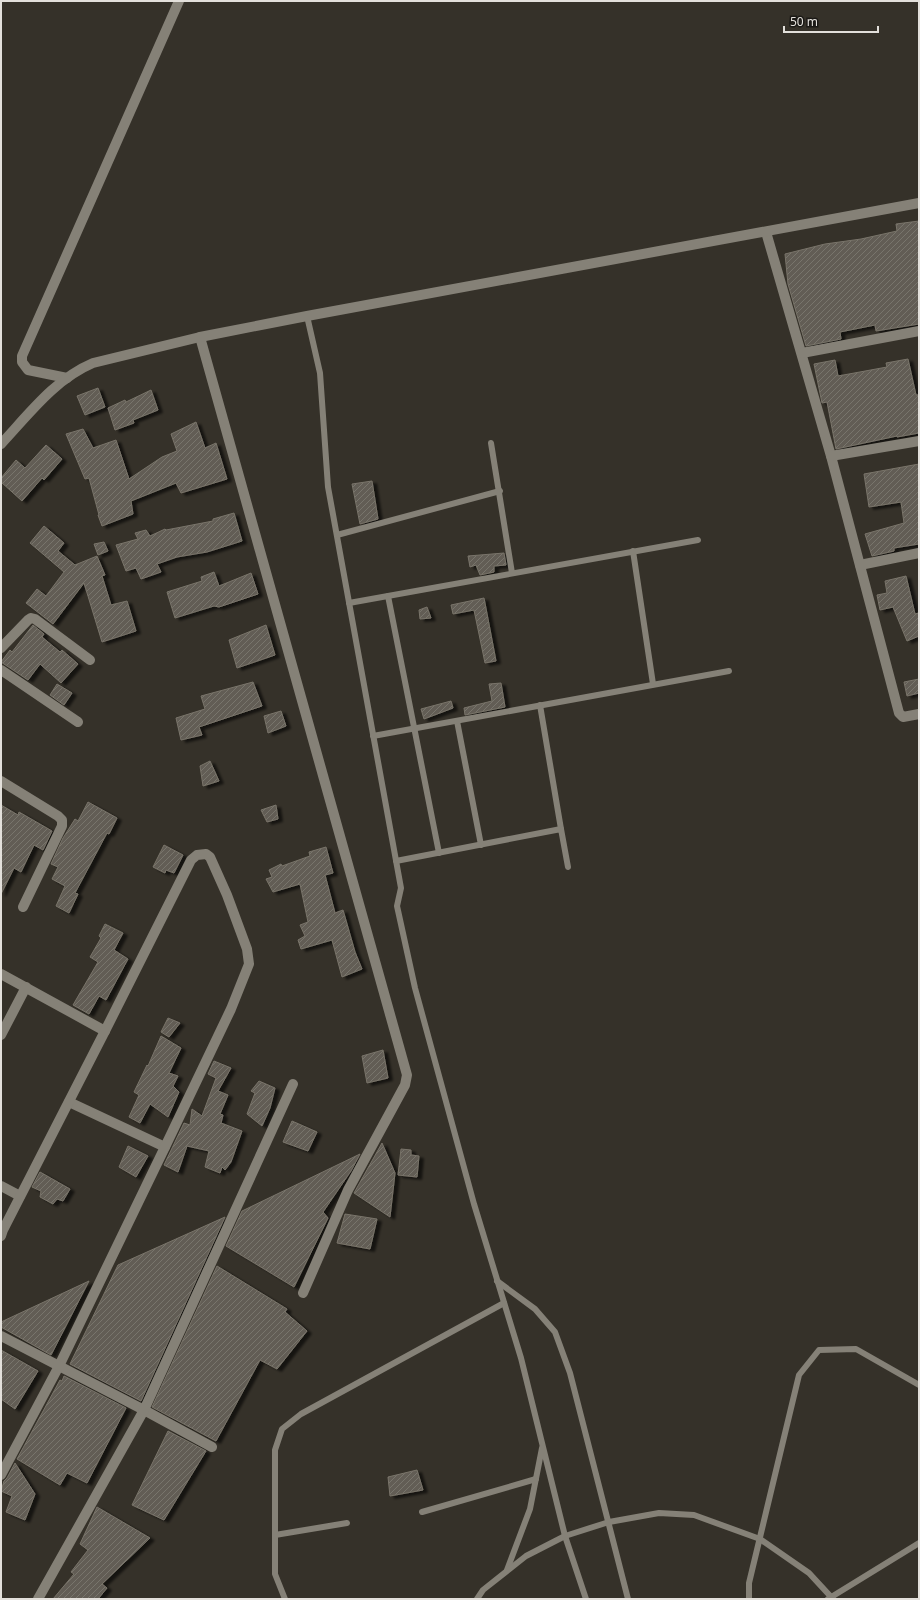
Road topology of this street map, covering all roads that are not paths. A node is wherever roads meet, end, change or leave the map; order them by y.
1 (180, 1) edge
2 (919, 203) edge
3 (766, 232) junction
4 (307, 316) junction
5 (919, 331) edge
6 (200, 338) junction
7 (802, 353) junction
8 (67, 378) junction
9 (919, 441) edge
10 (491, 443) dead end
11 (1, 444) edge
12 (831, 456) junction
13 (500, 491) junction
14 (337, 535) junction
15 (698, 540) dead end
16 (633, 551) junction
17 (919, 554) edge
18 (860, 565) junction
19 (512, 573) junction
20 (388, 596) junction
21 (349, 603) junction
22 (1, 648) edge
23 (90, 660) dead end
24 (1, 670) edge
25 (729, 671) dead end
26 (653, 684) junction
27 (540, 705) junction
28 (919, 714) edge
29 (457, 720) junction
30 (78, 722) dead end
31 (415, 728) junction
32 (373, 736) junction
33 (1, 781) edge
34 (561, 829) junction
35 (481, 845) junction
36 (439, 853) junction
37 (396, 861) junction
38 (568, 867) dead end
39 (23, 907) dead end
40 (1, 974) edge
41 (26, 987) junction
42 (105, 1031) junction
43 (1, 1035) edge
44 (293, 1084) dead end
45 (69, 1102) junction
46 (166, 1147) junction
47 (1, 1186) edge
48 (20, 1196) junction
49 (1, 1236) edge
50 (497, 1281) junction
51 (303, 1293) dead end
52 (504, 1303) junction
53 (1, 1336) edge
54 (59, 1366) junction
55 (919, 1384) edge
56 (144, 1410) junction
57 (212, 1447) dead end
58 (543, 1447) junction
59 (1, 1475) edge
60 (536, 1479) junction
61 (422, 1512) dead end
62 (609, 1522) junction
63 (347, 1523) dead end
64 (275, 1536) junction
65 (565, 1536) junction
66 (760, 1539) junction
67 (919, 1543) edge
68 (507, 1571) junction
69 (831, 1598) edge
70 (38, 1599) edge
71 (285, 1599) edge
72 (477, 1599) edge
73 (586, 1599) edge
74 (628, 1599) edge
75 (749, 1599) edge

1 - 8 street
2 - 3 street
3 - 4 street
3 - 7 street
4 - 6 street
4 - 14 lane
5 - 7 street
6 - 8 street
6 - 51 street
7 - 12 street
8 - 11 street
9 - 12 street
10 - 13 lane
12 - 18 street
13 - 14 lane
13 - 19 lane
14 - 21 lane
15 - 16 lane
16 - 19 lane
16 - 26 lane
17 - 18 street
18 - 28 street
19 - 20 lane
20 - 21 lane
20 - 31 lane
21 - 32 lane
22 - 23 street
24 - 30 street
25 - 26 lane
26 - 27 lane
27 - 29 lane
27 - 34 lane
29 - 31 lane
29 - 35 lane
31 - 32 lane
31 - 36 lane
32 - 37 lane
33 - 39 street
34 - 35 lane
34 - 38 lane
35 - 36 lane
36 - 37 lane
37 - 50 lane
40 - 41 street
41 - 42 street
41 - 43 street
42 - 45 street
42 - 46 street
44 - 56 street
45 - 46 street
45 - 48 street
46 - 54 street
47 - 48 street
48 - 49 street
50 - 52 lane
50 - 62 lane
52 - 58 lane
52 - 64 lane
53 - 54 street
54 - 56 street
54 - 59 street
55 - 66 lane
56 - 57 street
56 - 70 street
58 - 60 lane
58 - 65 lane
60 - 61 lane
60 - 68 lane
62 - 65 lane
62 - 66 lane
62 - 74 lane
63 - 64 lane
64 - 71 lane
65 - 68 lane
65 - 73 lane
66 - 69 lane
66 - 75 lane
67 - 69 lane
68 - 72 lane

